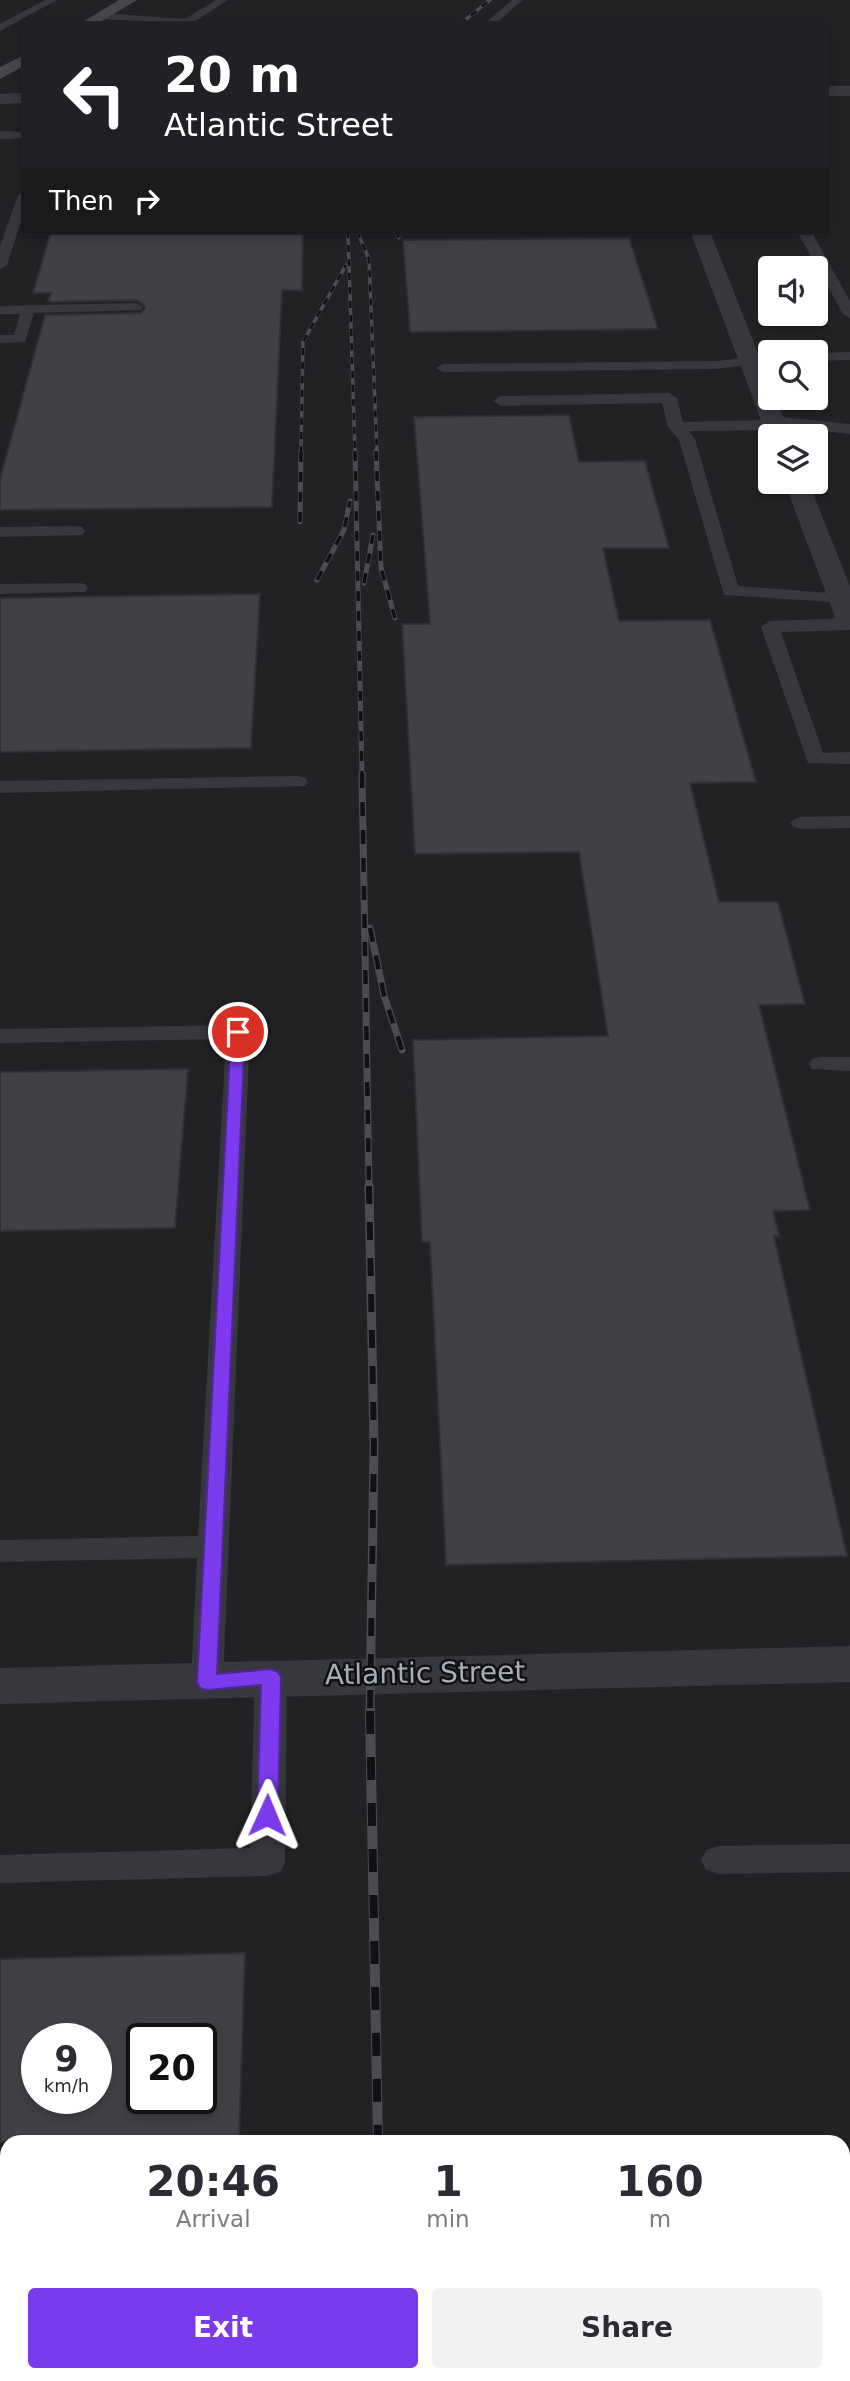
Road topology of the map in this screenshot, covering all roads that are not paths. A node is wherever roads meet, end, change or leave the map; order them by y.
1 (52, 0) edge
2 (130, 0) edge
3 (223, 0) edge
4 (519, 0) edge
5 (102, 16) junction
6 (93, 21) edge
7 (162, 21) edge
8 (189, 21) edge
9 (493, 21) edge
10 (0, 29) edge
11 (0, 37) edge
12 (12, 38) dead end
13 (21, 62) edge
14 (0, 74) edge
15 (829, 91) edge
16 (850, 91) edge
17 (21, 98) edge
18 (0, 99) edge
19 (0, 135) edge
20 (21, 135) edge
21 (21, 202) edge
22 (702, 235) edge
23 (806, 235) edge
24 (4, 244) edge
25 (0, 265) edge
26 (136, 307) dead end
27 (0, 310) edge
28 (28, 310) junction
29 (850, 314) edge
30 (0, 340) edge
31 (850, 356) edge
32 (828, 357) edge
33 (756, 359) edge
34 (443, 368) dead end
35 (501, 401) dead end
36 (774, 424) edge
37 (676, 426) junction
38 (758, 427) edge
39 (828, 428) edge
40 (850, 429) edge
41 (801, 494) edge
42 (76, 531) dead end
43 (0, 532) edge
44 (79, 587) dead end
45 (0, 589) edge
46 (845, 601) edge
47 (850, 758) edge
48 (299, 782) dead end
49 (0, 787) edge
50 (850, 822) edge
51 (801, 823) dead end
52 (0, 1035) edge
53 (821, 1064) dead end
54 (850, 1064) edge
55 (214, 1547) junction
56 (0, 1551) edge
57 (850, 1664) edge
58 (271, 1677) junction
59 (207, 1682) junction
60 (0, 1686) edge
61 (850, 1858) edge
62 (719, 1860) dead end
63 (0, 1868) edge

1 - 10 lane
2 - 5 street
3 - 8 lane
4 - 9 lane
5 - 6 street
5 - 7 lane
11 - 12 lane
13 - 14 street
15 - 16 street
17 - 18 street
19 - 20 lane
21 - 24 lane
22 - 33 street
23 - 29 lane
24 - 25 lane
26 - 28 lane
27 - 28 lane
28 - 30 lane
31 - 32 lane
33 - 34 lane
33 - 36 street
35 - 37 lane
37 - 38 lane
37 - 46 lane
39 - 40 lane
41 - 46 street
42 - 43 lane
44 - 45 lane
46 - 47 lane
48 - 49 lane
50 - 51 lane
52 - 55 lane
53 - 54 lane
55 - 56 lane
55 - 59 lane
57 - 58 street, Atlantic Street
58 - 59 street, Atlantic Street
58 - 63 lane
59 - 60 street, Atlantic Street
61 - 62 lane

